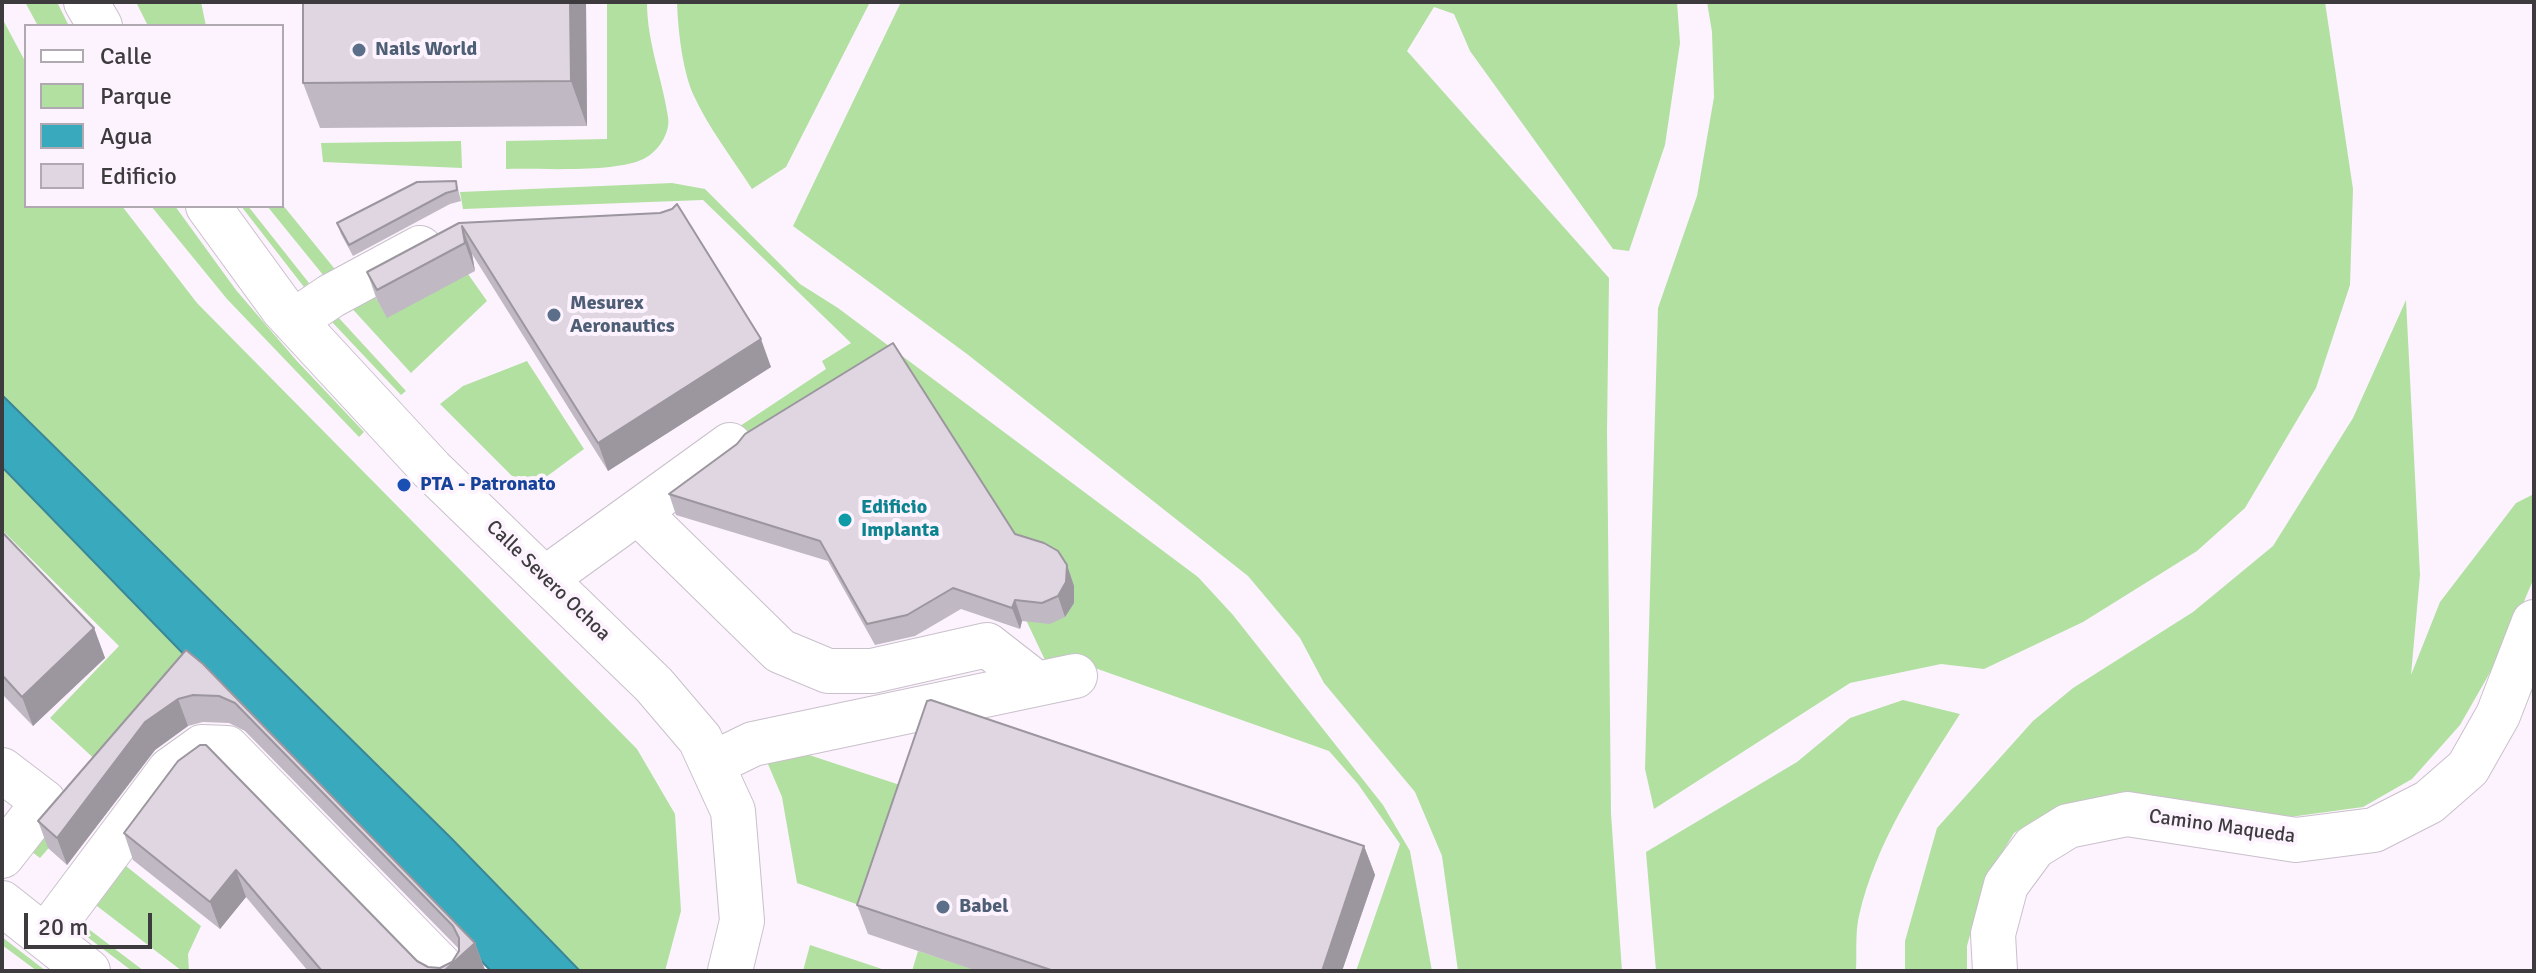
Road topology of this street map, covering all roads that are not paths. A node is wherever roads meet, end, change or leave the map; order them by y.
1 (86, 2) edge
2 (99, 24) edge
3 (209, 208) edge
4 (449, 233) edge
5 (294, 321) junction
6 (730, 445) edge
7 (638, 512) junction
8 (546, 578) junction
9 (2534, 622) edge
10 (712, 764) junction
11 (2, 770) edge
12 (2, 856) edge
13 (2, 903) edge
14 (45, 937) junction
15 (88, 971) edge
16 (445, 971) edge
17 (730, 971) edge
18 (1995, 971) edge

1 - 2 street
3 - 5 street, Calle Severo Ochoa
4 - 5 street
5 - 8 street, Calle Severo Ochoa
6 - 7 street
7 - 8 street
7 - 10 street
8 - 10 street, Calle Severo Ochoa
9 - 18 street, Camino Maqueda
10 - 17 street, Calle Severo Ochoa
11 - 12 street
13 - 14 street
14 - 15 street
14 - 16 street

